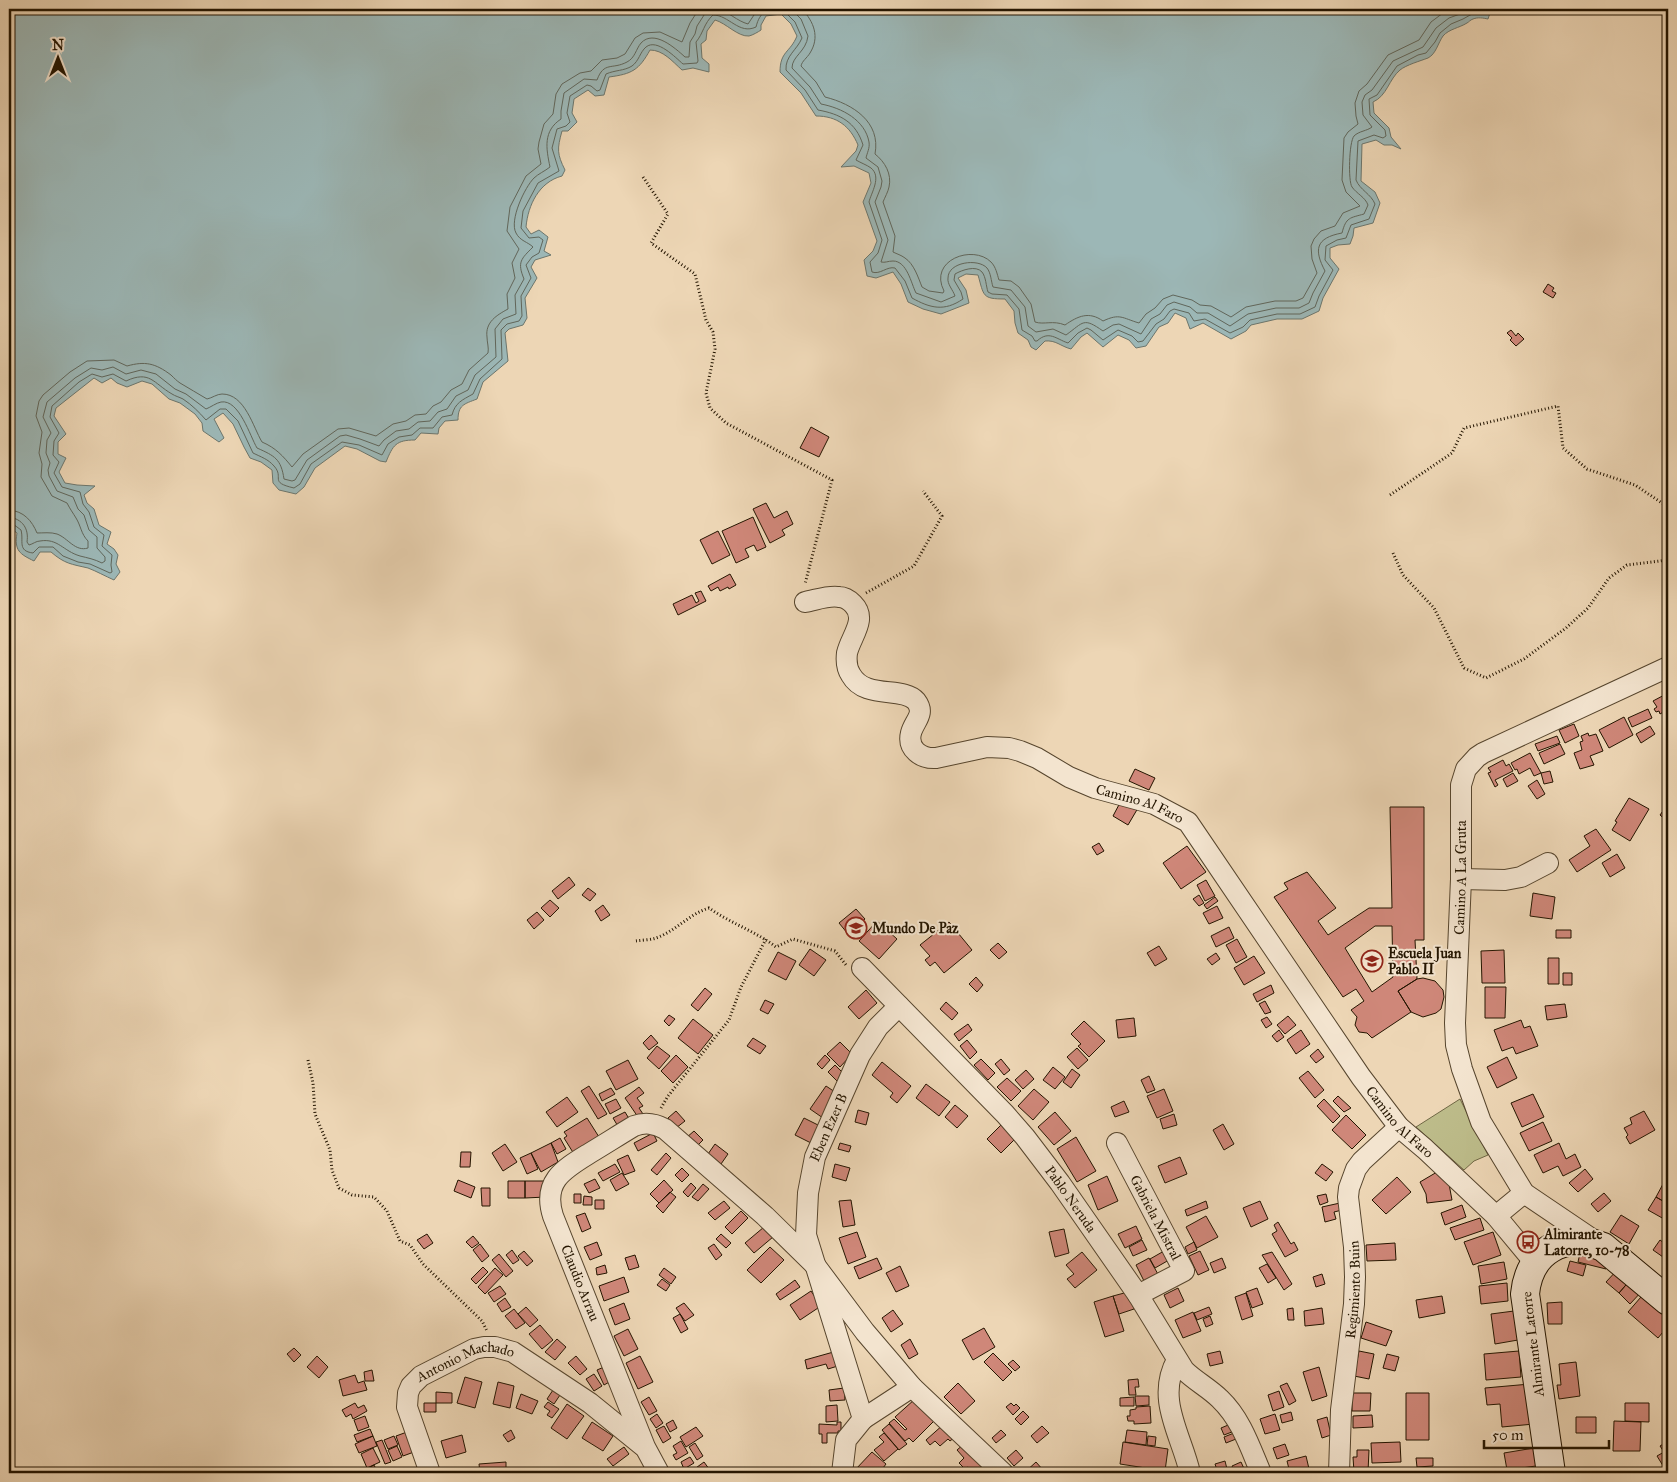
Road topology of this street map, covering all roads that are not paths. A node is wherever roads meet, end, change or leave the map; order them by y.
1 (805, 602) road end
2 (1668, 667) edge
3 (1548, 862) dead end
4 (1461, 879) junction
5 (862, 968) road end
6 (899, 1006) junction
7 (643, 1125) joint
8 (1399, 1126) junction
9 (1117, 1143) dead end
10 (1524, 1193) junction
11 (1496, 1216) junction
12 (1603, 1247) junction
13 (1535, 1263) junction
14 (815, 1265) junction
15 (1138, 1295) junction
16 (1668, 1300) edge
17 (1177, 1360) junction
18 (912, 1387) junction
19 (863, 1419) junction
20 (645, 1447) junction
21 (430, 1473) edge
22 (659, 1473) edge
23 (842, 1473) edge
24 (1003, 1473) edge
25 (1190, 1473) edge
26 (1261, 1473) edge
27 (1339, 1473) edge
28 (1550, 1473) edge

1 - 8 street, Camino Al Faro
2 - 4 street, Camino A La Gruta
3 - 4 street
4 - 10 street, Camino A La Gruta
5 - 6 street, Pablo Neruda
6 - 14 street, Eben Ezer B
6 - 15 street, Pablo Neruda
7 - 14 street, Eben Ezer B
7 - 20 street, Claudio Arrau
8 - 11 street, Camino Al Faro
8 - 27 street, Regimiento Buin
9 - 15 street, Gabriela Mistral
10 - 11 street
10 - 12 street, Camino A La Gruta
11 - 13 street, Camino Al Faro
12 - 13 main road
12 - 16 main road
13 - 28 main road, Almirante Latorre
14 - 18 street, Eben Ezer B
14 - 19 street, Eben Ezer B
15 - 17 street, Pablo Neruda
17 - 25 street
17 - 26 street, Pablo Neruda
18 - 19 street
18 - 24 street, Eben Ezer B
19 - 23 street
20 - 21 street, Antonio Machado
20 - 22 street, Claudio Arrau

